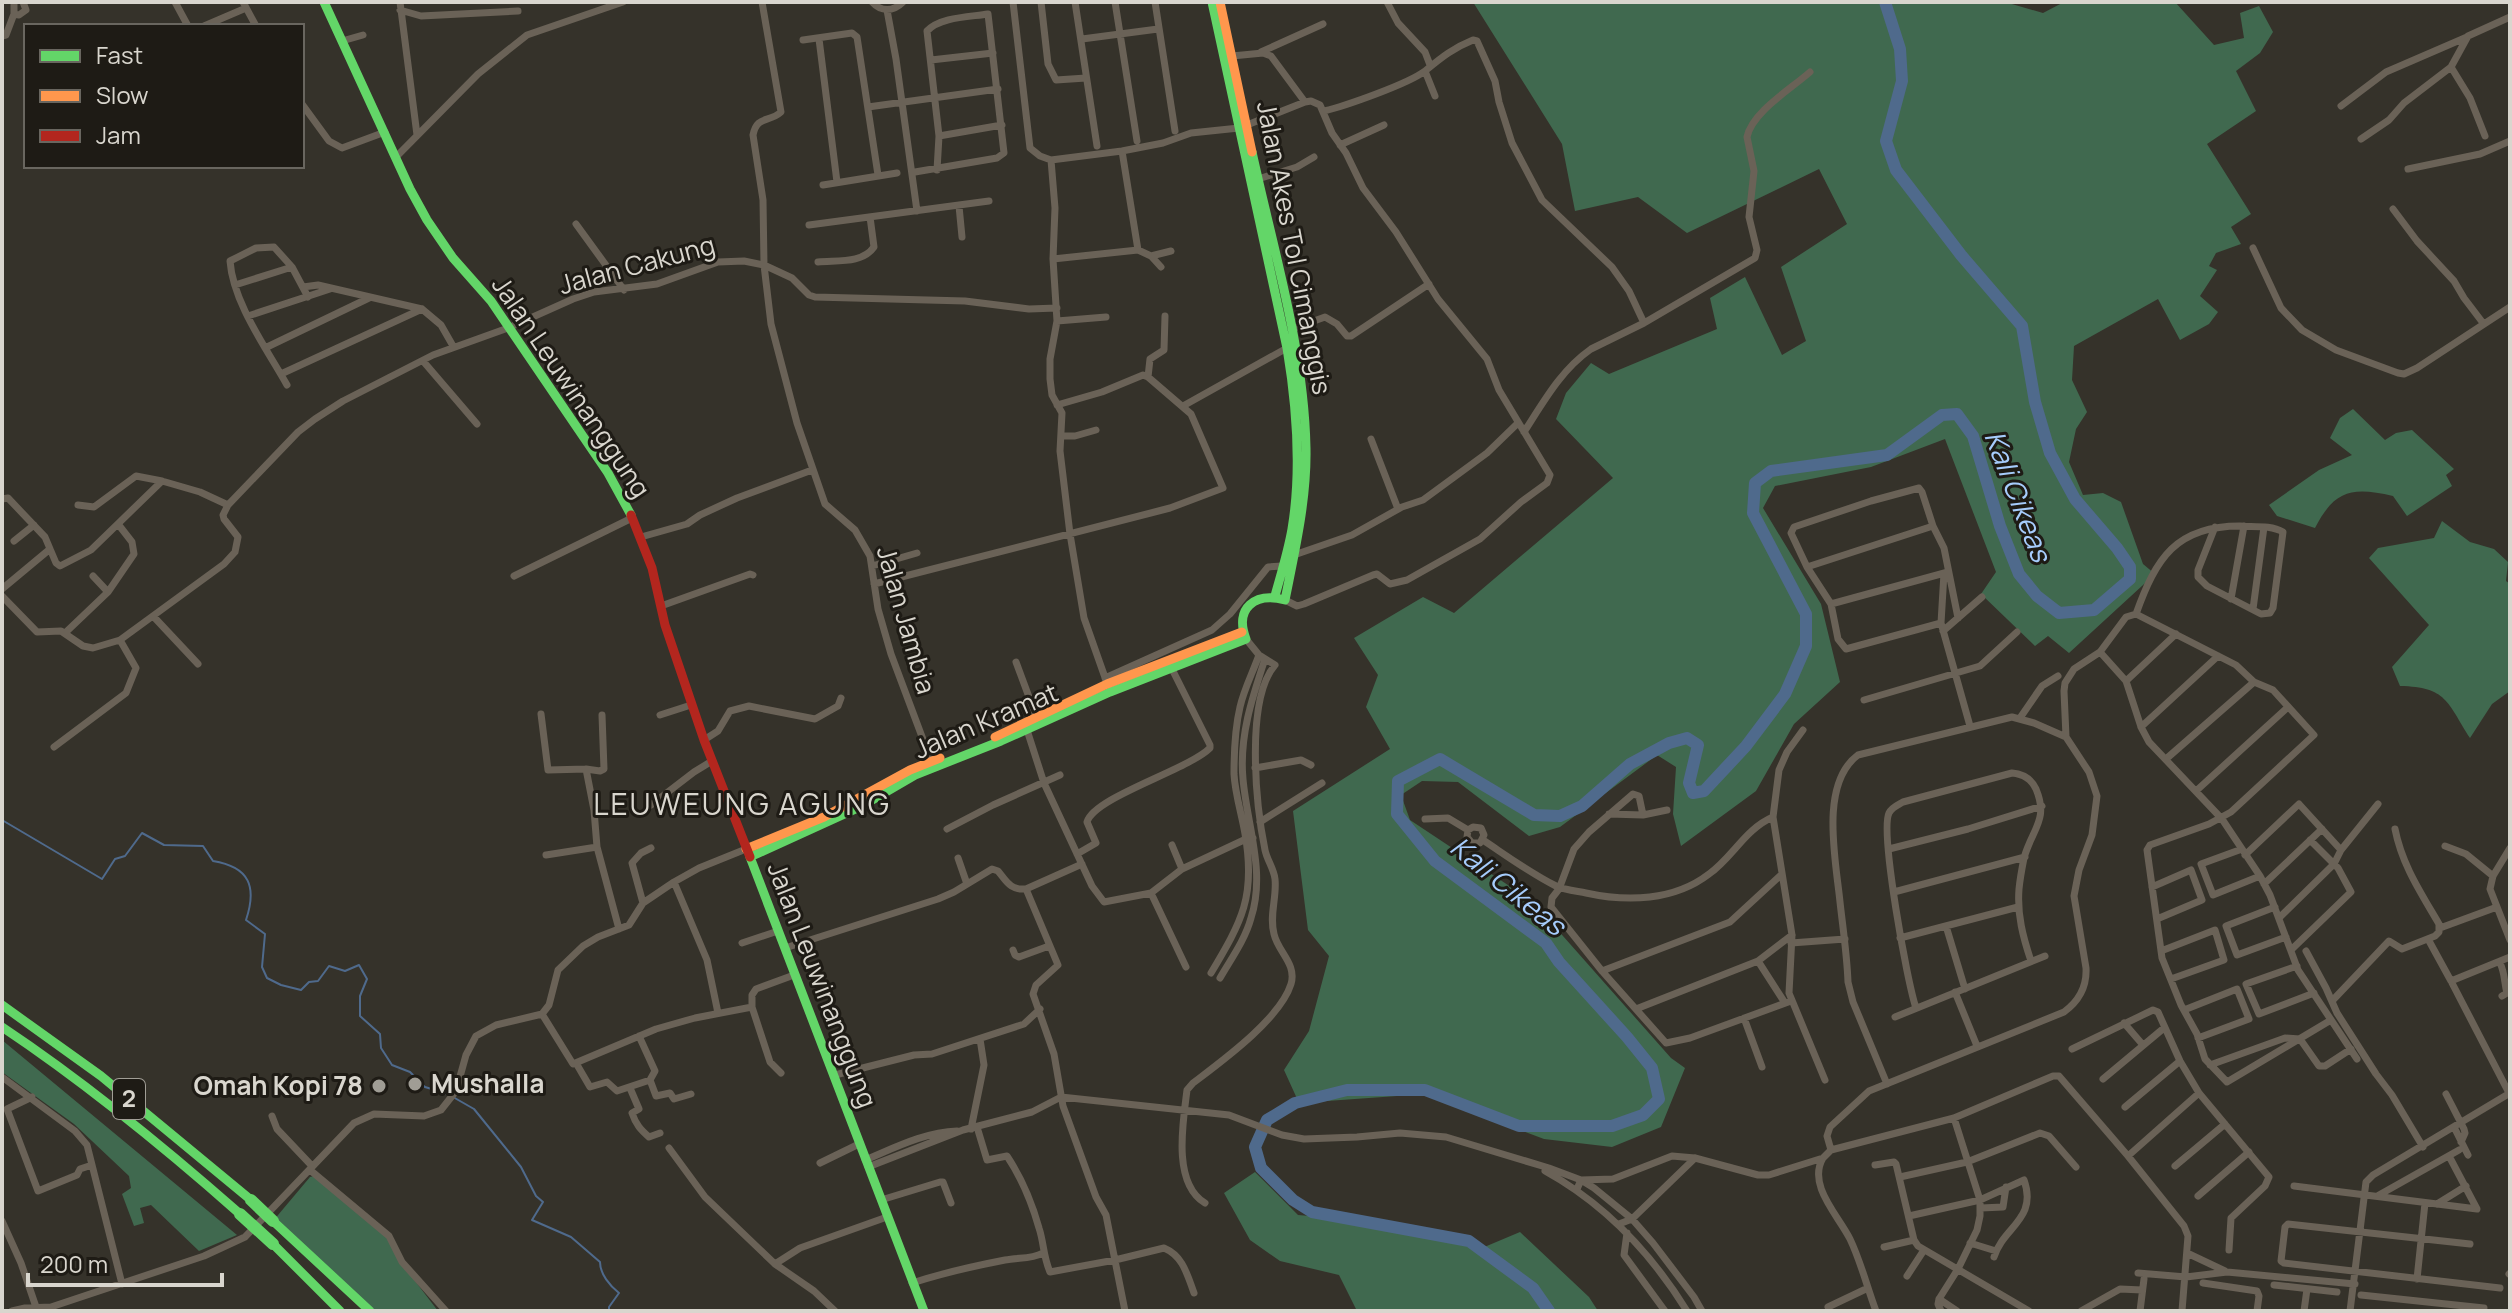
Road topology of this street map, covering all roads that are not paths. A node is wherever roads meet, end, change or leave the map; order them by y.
1 (14, 2) edge
2 (23, 2) edge
3 (175, 2) edge
4 (324, 2) edge
5 (623, 2) edge
6 (762, 2) edge
7 (872, 2) edge
8 (903, 2) edge
9 (1013, 2) edge
10 (1041, 2) edge
11 (1075, 2) edge
12 (1115, 2) edge
13 (1155, 2) edge
14 (1212, 2) edge
15 (1220, 2) edge
16 (1387, 2) edge
17 (245, 5) edge
18 (400, 6) edge
19 (887, 10) junction
20 (518, 11) dead end
21 (14, 14) junction
22 (2510, 17) edge
23 (187, 24) edge
24 (208, 24) edge
25 (255, 24) edge
26 (1323, 24) dead end
27 (1158, 29) junction
28 (363, 35) dead end
29 (1119, 35) junction
30 (2, 36) edge
31 (2468, 36) junction
32 (819, 39) junction
33 (1082, 39) junction
34 (803, 40) dead end
35 (342, 41) junction
36 (993, 53) junction
37 (1259, 53) junction
38 (1232, 56) junction
39 (931, 60) junction
40 (2451, 67) junction
41 (1428, 68) junction
42 (1810, 72) dead end
43 (1086, 78) junction
44 (998, 89) junction
45 (935, 96) junction
46 (1435, 96) dead end
47 (902, 102) junction
48 (1305, 102) junction
49 (2341, 106) dead end
50 (304, 107) edge
51 (868, 107) junction
52 (1324, 111) junction
53 (1002, 125) junction
54 (1384, 125) dead end
55 (1243, 127) junction
56 (1175, 131) dead end
57 (385, 132) junction
58 (417, 135) junction
59 (939, 136) junction
60 (2485, 136) dead end
61 (2361, 139) dead end
62 (1137, 141) dead end
63 (2510, 141) edge
64 (1340, 145) junction
65 (1097, 146) dead end
66 (1122, 151) junction
67 (396, 157) junction
68 (1314, 157) dead end
69 (1051, 160) junction
70 (2408, 169) dead end
71 (937, 170) junction
72 (915, 172) dead end
73 (897, 173) dead end
74 (878, 175) junction
75 (1258, 179) junction
76 (837, 182) junction
77 (823, 185) dead end
78 (989, 201) dead end
79 (959, 206) junction
80 (2393, 209) dead end
81 (917, 211) junction
82 (870, 217) junction
83 (576, 224) dead end
84 (809, 225) dead end
85 (962, 237) dead end
86 (2253, 248) dead end
87 (1138, 250) junction
88 (1171, 251) dead end
89 (1151, 256) junction
90 (1053, 259) junction
91 (818, 262) dead end
92 (764, 265) junction
93 (292, 267) junction
94 (1161, 267) dead end
95 (1429, 284) junction
96 (235, 285) junction
97 (303, 287) junction
98 (332, 288) junction
99 (624, 290) junction
100 (308, 297) junction
101 (369, 298) junction
102 (2510, 307) edge
103 (1057, 308) junction
104 (422, 309) junction
105 (248, 316) junction
106 (1165, 316) dead end
107 (1106, 317) dead end
108 (1057, 321) junction
109 (1644, 323) junction
110 (2483, 323) junction
111 (508, 328) junction
112 (1292, 329) junction
113 (453, 346) junction
114 (265, 348) junction
115 (1287, 348) junction
116 (423, 361) junction
117 (1295, 369) junction
118 (281, 374) junction
119 (1148, 377) junction
120 (287, 385) dead end
121 (1057, 405) junction
122 (1183, 406) junction
123 (1518, 423) junction
124 (477, 424) dead end
125 (1096, 430) dead end
126 (1524, 432) junction
127 (1061, 436) junction
128 (1371, 439) dead end
129 (812, 470) junction
130 (162, 481) junction
131 (2, 499) edge
132 (78, 505) dead end
133 (228, 505) junction
134 (1398, 509) junction
135 (632, 518) junction
136 (118, 524) junction
137 (34, 525) junction
138 (1933, 526) junction
139 (2244, 526) junction
140 (2215, 527) junction
141 (2264, 527) junction
142 (1070, 534) junction
143 (641, 537) junction
144 (14, 541) dead end
145 (50, 549) junction
146 (917, 553) dead end
147 (1294, 555) junction
148 (872, 566) junction
149 (1282, 566) junction
150 (1807, 567) junction
151 (1947, 572) junction
152 (753, 575) dead end
153 (93, 576) dead end
154 (514, 576) dead end
155 (874, 584) junction
156 (2, 589) edge
157 (108, 592) junction
158 (2, 596) edge
159 (1982, 597) dead end
160 (1280, 598) junction
161 (2231, 599) junction
162 (1831, 604) junction
163 (661, 606) junction
164 (2253, 609) junction
165 (2136, 614) junction
166 (153, 616) junction
167 (1958, 618) junction
168 (1942, 627) junction
169 (2017, 632) dead end
170 (65, 633) junction
171 (2176, 634) junction
172 (1244, 636) junction
173 (120, 640) junction
174 (2100, 652) junction
175 (2218, 656) junction
176 (1262, 657) junction
177 (1016, 662) dead end
178 (198, 664) dead end
179 (1172, 669) junction
180 (1956, 674) junction
181 (2058, 676) dead end
182 (2126, 681) junction
183 (2254, 682) junction
184 (1107, 685) junction
185 (841, 698) dead end
186 (1864, 700) dead end
187 (691, 705) junction
188 (2288, 707) junction
189 (541, 714) dead end
190 (602, 715) dead end
191 (660, 715) dead end
192 (1036, 716) junction
193 (2020, 718) junction
194 (1970, 726) junction
195 (2141, 727) junction
196 (1027, 730) junction
197 (1803, 730) dead end
198 (2066, 737) junction
199 (704, 740) junction
200 (54, 747) dead end
201 (2166, 759) junction
202 (712, 761) junction
203 (932, 765) junction
204 (1311, 765) dead end
205 (1255, 768) junction
206 (586, 769) junction
207 (1060, 775) dead end
208 (1044, 783) junction
209 (1322, 783) dead end
210 (2196, 791) junction
211 (2378, 804) dead end
212 (651, 805) dead end
213 (2042, 806) junction
214 (1667, 810) dead end
215 (1609, 814) junction
216 (1643, 815) junction
217 (1773, 817) junction
218 (1425, 819) dead end
219 (2222, 819) junction
220 (1261, 821) junction
221 (1251, 828) junction
222 (947, 829) dead end
223 (2322, 829) junction
224 (2395, 829) dead end
225 (1249, 838) junction
226 (2310, 840) junction
227 (1172, 845) dead end
228 (2445, 846) dead end
229 (597, 847) junction
230 (651, 848) dead end
231 (2510, 848) edge
232 (1889, 849) junction
233 (2341, 850) junction
234 (2244, 852) junction
235 (744, 853) junction
236 (1077, 854) junction
237 (546, 855) dead end
238 (2025, 857) junction
239 (958, 858) dead end
240 (1082, 864) junction
241 (2334, 864) junction
242 (1182, 869) junction
243 (1782, 874) junction
244 (2493, 876) junction
245 (2262, 880) junction
246 (674, 882) junction
247 (967, 884) junction
248 (1559, 887) junction
249 (2152, 887) junction
250 (1026, 889) junction
251 (1894, 892) junction
252 (1151, 893) junction
253 (643, 903) junction
254 (2018, 907) junction
255 (2275, 907) junction
256 (2497, 907) junction
257 (2279, 918) junction
258 (2157, 919) junction
259 (1946, 926) junction
260 (2440, 928) junction
261 (619, 929) junction
262 (778, 931) junction
263 (2286, 937) junction
264 (1900, 938) junction
265 (1791, 939) junction
266 (1845, 939) junction
267 (2428, 939) junction
268 (2510, 940) edge
269 (742, 943) dead end
270 (1049, 946) junction
271 (785, 948) junction
272 (1013, 950) dead end
273 (2291, 950) junction
274 (2161, 951) junction
275 (2306, 951) dead end
276 (2045, 956) dead end
277 (2510, 957) edge
278 (1758, 961) junction
279 (2031, 961) junction
280 (2500, 963) junction
281 (2297, 966) junction
282 (1186, 967) dead end
283 (1602, 971) junction
284 (1211, 973) dead end
285 (794, 975) junction
286 (1220, 978) dead end
287 (2171, 979) junction
288 (2451, 981) junction
289 (1965, 989) junction
290 (1955, 992) junction
291 (2314, 993) junction
292 (2502, 996) dead end
293 (2332, 1001) junction
294 (1788, 1002) junction
295 (2, 1005) edge
296 (752, 1007) junction
297 (1916, 1008) junction
298 (1040, 1009) junction
299 (1636, 1009) junction
300 (2184, 1010) junction
301 (718, 1013) junction
302 (542, 1014) junction
303 (1895, 1017) dead end
304 (1744, 1018) junction
305 (2331, 1020) junction
306 (2124, 1023) junction
307 (2, 1027) edge
308 (2164, 1028) junction
309 (639, 1036) junction
310 (2198, 1038) junction
311 (980, 1039) junction
312 (2300, 1039) junction
313 (2143, 1045) junction
314 (1977, 1046) junction
315 (2072, 1049) dead end
316 (2351, 1049) junction
317 (2357, 1059) dead end
318 (2180, 1061) junction
319 (576, 1063) junction
320 (2210, 1065) junction
321 (1762, 1067) dead end
322 (781, 1073) dead end
323 (835, 1075) junction
324 (2, 1077) edge
325 (2103, 1079) dead end
326 (650, 1080) junction
327 (1825, 1080) dead end
328 (1887, 1084) junction
329 (630, 1088) junction
330 (2199, 1093) junction
331 (691, 1094) dead end
332 (2446, 1094) dead end
333 (2510, 1094) edge
334 (32, 1097) junction
335 (1061, 1097) junction
336 (2125, 1107) dead end
337 (1186, 1110) junction
338 (272, 1116) dead end
339 (1954, 1118) junction
340 (2225, 1124) junction
341 (2458, 1125) junction
342 (970, 1129) junction
343 (660, 1133) dead end
344 (859, 1144) junction
345 (2460, 1146) junction
346 (2423, 1147) junction
347 (669, 1148) dead end
348 (1831, 1150) junction
349 (2249, 1152) junction
350 (2468, 1155) dead end
351 (2128, 1156) junction
352 (2449, 1156) junction
353 (1695, 1158) junction
354 (1823, 1158) junction
355 (1967, 1162) junction
356 (820, 1163) dead end
357 (866, 1164) junction
358 (92, 1165) junction
359 (1875, 1165) dead end
360 (1539, 1166) junction
361 (2175, 1166) dead end
362 (2076, 1167) dead end
363 (311, 1168) junction
364 (1900, 1177) junction
365 (1581, 1180) junction
366 (2294, 1186) dead end
367 (2466, 1186) junction
368 (2006, 1187) junction
369 (1577, 1189) junction
370 (2364, 1194) junction
371 (2379, 1195) junction
372 (2198, 1196) dead end
373 (881, 1200) junction
374 (951, 1203) dead end
375 (1205, 1203) dead end
376 (2425, 1203) junction
377 (1980, 1204) junction
378 (2437, 1204) junction
379 (1909, 1216) junction
380 (887, 1217) junction
381 (1632, 1219) junction
382 (2, 1221) edge
383 (1619, 1224) junction
384 (1627, 1233) junction
385 (2360, 1233) junction
386 (2421, 1239) junction
387 (1914, 1240) junction
388 (1970, 1243) junction
389 (2470, 1244) dead end
390 (1884, 1247) dead end
391 (1924, 1250) junction
392 (2229, 1250) dead end
393 (1043, 1253) junction
394 (2187, 1253) junction
395 (286, 1256) junction
396 (1115, 1260) junction
397 (775, 1264) junction
398 (1958, 1269) junction
399 (2227, 1272) junction
400 (2355, 1272) junction
401 (1907, 1276) dead end
402 (2186, 1277) junction
403 (2417, 1279) junction
404 (912, 1283) junction
405 (2203, 1283) dead end
406 (122, 1284) junction
407 (2355, 1284) junction
408 (2274, 1285) dead end
409 (1868, 1288) junction
410 (2500, 1288) dead end
411 (2307, 1289) junction
412 (2142, 1290) junction
413 (2337, 1292) dead end
414 (1194, 1293) dead end
415 (2361, 1295) dead end
416 (1939, 1299) junction
417 (36, 1307) junction
418 (1828, 1307) dead end
419 (2454, 1308) edge
420 (2484, 1308) dead end
421 (12, 1311) edge
422 (333, 1311) edge
423 (340, 1311) edge
424 (370, 1311) edge
425 (446, 1311) edge
426 (835, 1311) edge
427 (924, 1311) edge
428 (1125, 1311) edge
429 (1665, 1311) edge
430 (1687, 1311) edge
431 (1702, 1311) edge
432 (1876, 1311) edge
433 (1941, 1311) edge
434 (1957, 1311) edge
435 (2029, 1311) edge
436 (2081, 1311) edge
437 (2140, 1311) edge
438 (2182, 1311) edge
439 (2257, 1311) edge
440 (2304, 1311) edge
441 (2350, 1311) edge

1 - 21 street
2 - 21 street
3 - 23 street
4 - 35 main road, Jalan Leuwinanggung
5 - 58 street
6 - 92 street, Jalan Jambia
7 - 19 street
8 - 19 street
9 - 69 street
10 - 43 street
11 - 33 street
12 - 29 street
13 - 27 street
14 - 55 main road, Jalan Akes Tol Cimanggis
15 - 38 main road, Jalan Akes Tol Cimanggis
16 - 41 street
17 - 24 street
17 - 25 street
18 - 20 street
18 - 58 street
19 - 47 street
21 - 30 street
22 - 31 street
26 - 37 street
27 - 29 street
27 - 56 street
28 - 35 street
29 - 33 street
29 - 62 street
31 - 40 street
31 - 49 street
32 - 34 street
32 - 51 street
32 - 76 street
33 - 43 street
35 - 57 main road, Jalan Leuwinanggung
36 - 39 street
36 - 39 street
36 - 44 street
37 - 38 street
37 - 48 street
38 - 55 main road, Jalan Akes Tol Cimanggis
39 - 45 street
40 - 60 street
40 - 61 street
41 - 46 street
41 - 52 street
41 - 109 street
42 - 109 street
43 - 65 street
44 - 45 street
44 - 53 street
45 - 47 street
45 - 59 street
47 - 51 street
47 - 81 street
48 - 52 street
48 - 55 street
50 - 57 street
51 - 74 street
52 - 64 street
53 - 59 street
53 - 71 street
54 - 64 street
55 - 66 street
55 - 75 main road, Jalan Akes Tol Cimanggis
55 - 115 main road, Jalan Akes Tol Cimanggis
57 - 67 main road, Jalan Leuwinanggung
58 - 67 street
59 - 71 street
63 - 70 street
64 - 95 street
66 - 69 street
66 - 87 street
67 - 111 main road, Jalan Leuwinanggung
68 - 75 street
69 - 90 street
71 - 72 street
73 - 74 street
74 - 76 street
75 - 112 main road, Jalan Akes Tol Cimanggis
76 - 77 street
78 - 79 street
79 - 81 street
79 - 85 street
80 - 110 street
81 - 82 street
82 - 84 street
82 - 91 street
83 - 99 street
86 - 110 street
87 - 89 street
87 - 90 street
88 - 89 street
89 - 94 street
90 - 103 street
92 - 99 street, Jalan Cakung
92 - 103 street, Jalan Cakung
92 - 129 street, Jalan Jambia
93 - 96 street
93 - 96 street
93 - 97 street
95 - 112 street
95 - 123 street
96 - 105 street
97 - 98 street
97 - 100 street
98 - 100 street
98 - 101 street
99 - 111 street, Jalan Cakung
100 - 105 street
101 - 104 street
101 - 114 street
102 - 110 street
103 - 108 street
104 - 113 street
104 - 118 street
105 - 114 street
106 - 119 street
107 - 108 street
108 - 121 street
109 - 126 street
111 - 113 street, Jalan Cakung
111 - 135 main road, Jalan Leuwinanggung
112 - 117 main road, Jalan Akes Tol Cimanggis
113 - 116 street, Jalan Cakung
114 - 118 street
115 - 117 main road, Jalan Akes Tol Cimanggis
115 - 122 street
116 - 124 street
116 - 133 street, Jalan Cakung
117 - 147 main road, Jalan Akes Tol Cimanggis
117 - 149 main road, Jalan Akes Tol Cimanggis
118 - 120 street
119 - 121 street
119 - 122 street
121 - 127 street
122 - 142 street
123 - 126 street
123 - 134 street
125 - 127 street
126 - 160 street
127 - 142 street
128 - 134 street
129 - 143 street
129 - 148 street, Jalan Jambia
130 - 132 street
130 - 133 street
130 - 136 street
131 - 137 street
133 - 166 street
134 - 147 street
135 - 143 main road, Jalan Leuwinanggung
135 - 154 street
136 - 145 street
136 - 157 street
137 - 144 street
137 - 145 street
138 - 150 street
138 - 150 street
138 - 151 street
139 - 140 street
139 - 141 street
139 - 161 street
140 - 161 street
140 - 165 street
141 - 164 street
141 - 164 street
142 - 155 street
142 - 184 street
143 - 163 main road, Jalan Leuwinanggung
145 - 156 street
146 - 148 street
147 - 160 main road, Jalan Akes Tol Cimanggis
148 - 155 street, Jalan Jambia
149 - 160 main road, Jalan Akes Tol Cimanggis
149 - 184 street
150 - 162 street
151 - 162 street
151 - 167 street
151 - 168 street
152 - 163 street
153 - 157 street
155 - 203 street, Jalan Jambia
157 - 170 street
158 - 170 street
159 - 167 street
160 - 172 main road
161 - 164 street
162 - 168 street
163 - 187 main road, Jalan Leuwinanggung
165 - 171 street
165 - 174 street
166 - 173 street
166 - 178 street
167 - 168 street
168 - 180 street
169 - 180 street
170 - 173 street
171 - 175 street
171 - 182 street
172 - 176 street
172 - 179 main road, Jalan Kramat
172 - 184 main road, Jalan Kramat
173 - 200 street
174 - 182 street
174 - 198 street
175 - 183 street
175 - 195 street
176 - 205 street
176 - 221 street
176 - 225 street
177 - 192 street
179 - 184 main road, Jalan Kramat
179 - 236 street
180 - 186 street
180 - 194 street
181 - 193 street
182 - 195 street
183 - 188 street
183 - 201 street
184 - 192 main road, Jalan Kramat
184 - 196 main road, Jalan Kramat
185 - 199 street
187 - 191 street
187 - 199 main road, Jalan Leuwinanggung
188 - 210 street
188 - 219 street
189 - 206 street
190 - 206 street
192 - 203 main road, Jalan Kramat
193 - 194 street
193 - 198 street
194 - 266 street
195 - 201 street
196 - 203 main road, Jalan Kramat
196 - 208 street
197 - 217 street
198 - 314 street
199 - 202 main road, Jalan Leuwinanggung
201 - 210 street
202 - 212 street
202 - 235 main road, Jalan Leuwinanggung
203 - 235 main road, Jalan Kramat
204 - 205 street
205 - 220 street
206 - 229 street
207 - 208 street
208 - 222 street
208 - 236 street
209 - 220 street
210 - 219 street
211 - 233 street
213 - 232 street
213 - 232 street
213 - 238 street
214 - 216 street
215 - 216 street
215 - 216 street
215 - 248 street
217 - 243 street
217 - 248 street
218 - 248 street
219 - 234 street
219 - 249 street
220 - 221 street
220 - 337 street
221 - 225 street
223 - 226 street
223 - 233 street
223 - 234 street
224 - 260 street
225 - 242 street
225 - 284 street
225 - 286 street
226 - 241 street
226 - 245 street
227 - 242 street
228 - 244 street
229 - 237 street
229 - 261 street
230 - 253 street
231 - 244 street
232 - 251 street
233 - 241 street
234 - 245 street
234 - 245 street
235 - 246 street
235 - 262 main road, Jalan Leuwinanggung
236 - 240 street
238 - 251 street
238 - 254 street
239 - 247 street
240 - 250 street
240 - 252 street
241 - 257 street
241 - 273 street
242 - 252 street
243 - 265 street
243 - 283 street
244 - 256 street
245 - 255 street
246 - 253 street
246 - 301 street
247 - 250 street
247 - 271 street
248 - 283 street
249 - 258 street
249 - 258 street
250 - 270 street
251 - 264 street
252 - 282 street
253 - 261 street
254 - 259 street
254 - 279 street
255 - 257 street
255 - 263 street
256 - 260 street
256 - 268 street
257 - 263 street
258 - 274 street
259 - 264 street
259 - 289 street
260 - 267 street
261 - 302 street
262 - 269 street
262 - 271 main road, Jalan Leuwinanggung
263 - 273 street
264 - 297 street
265 - 266 street
265 - 278 street
265 - 294 street
266 - 328 street
267 - 288 street
267 - 293 street
270 - 272 street
270 - 298 street
271 - 285 main road, Jalan Leuwinanggung
273 - 281 street
274 - 287 street
274 - 287 street
275 - 293 street
276 - 279 street
277 - 280 street
278 - 294 street
278 - 299 street
279 - 289 street
280 - 288 street
280 - 292 street
281 - 291 street
281 - 291 street
283 - 299 street
285 - 296 street
285 - 323 main road, Jalan Leuwinanggung
287 - 300 street
288 - 333 street
289 - 290 street
290 - 297 street
290 - 314 street
291 - 305 street
293 - 346 street
294 - 304 street
294 - 327 street
295 - 424 main road, 2, bridge
296 - 301 street
296 - 322 street
297 - 303 street
298 - 311 street
298 - 335 street
299 - 304 street
300 - 310 street
300 - 310 street
301 - 309 street
302 - 319 street
302 - 363 street
304 - 321 street
305 - 312 street
305 - 316 street
306 - 308 street
306 - 313 street
306 - 315 street
307 - 395 main road, 2, bridge
308 - 313 street
308 - 318 street
309 - 319 street
309 - 326 street
310 - 320 street
311 - 323 street
311 - 342 street
312 - 316 street
312 - 320 street
312 - 320 street
313 - 325 street
314 - 328 street
316 - 317 street
318 - 330 street
318 - 336 street
319 - 329 street
323 - 344 main road, Jalan Leuwinanggung
324 - 334 street
326 - 329 street
326 - 331 street
328 - 348 street
329 - 343 street
330 - 340 street
330 - 351 street
332 - 341 street
333 - 341 street
334 - 358 street
334 - 358 street
335 - 337 street
335 - 342 street
335 - 396 street
337 - 360 street
337 - 375 street
338 - 363 street
339 - 348 street
339 - 351 street
339 - 355 street
340 - 349 street
340 - 361 street
341 - 345 street
341 - 346 street
342 - 357 street
342 - 393 street
344 - 356 street
344 - 357 main road, Jalan Leuwinanggung
345 - 350 street
345 - 352 street
346 - 370 street
347 - 397 street
348 - 354 street
349 - 372 street
349 - 392 street
351 - 394 street
352 - 367 street
352 - 371 street
353 - 354 street
353 - 365 street
353 - 381 street
354 - 409 street
355 - 362 street
355 - 364 street
355 - 377 street
357 - 373 main road, Jalan Leuwinanggung
358 - 406 street
359 - 364 street
360 - 365 street
360 - 369 street
363 - 406 street
363 - 425 street
364 - 379 street
365 - 369 street
365 - 381 street
366 - 370 street
367 - 378 street
367 - 378 street
368 - 377 street
368 - 377 street
368 - 388 street
369 - 383 street
370 - 371 street
370 - 385 street
371 - 376 street
373 - 374 street
373 - 380 main road, Jalan Leuwinanggung
376 - 378 street
376 - 386 street
377 - 379 street
377 - 388 street
379 - 387 street
380 - 397 street
380 - 404 main road, Jalan Leuwinanggung
381 - 383 street
381 - 431 street
382 - 417 street
383 - 384 street
384 - 429 street
384 - 430 street
385 - 386 street
385 - 400 street
385 - 400 street
386 - 389 street
386 - 403 street
387 - 390 street
387 - 391 street
388 - 398 street
391 - 398 street
391 - 401 street
393 - 396 street
393 - 404 street
394 - 399 street
394 - 402 street
395 - 422 main road
395 - 423 main road, 2
396 - 414 street
396 - 428 street
397 - 426 street
398 - 416 street
398 - 435 street
399 - 402 street
399 - 407 street
400 - 403 street
400 - 407 street
402 - 412 street
402 - 438 street
403 - 410 street
404 - 427 main road, Jalan Leuwinanggung
405 - 439 street
406 - 417 street
407 - 441 street
408 - 411 street
409 - 418 street
409 - 432 street
411 - 413 street
411 - 440 street
412 - 436 street
412 - 437 street
415 - 419 street
416 - 433 street
416 - 434 street
417 - 421 street
419 - 420 street

